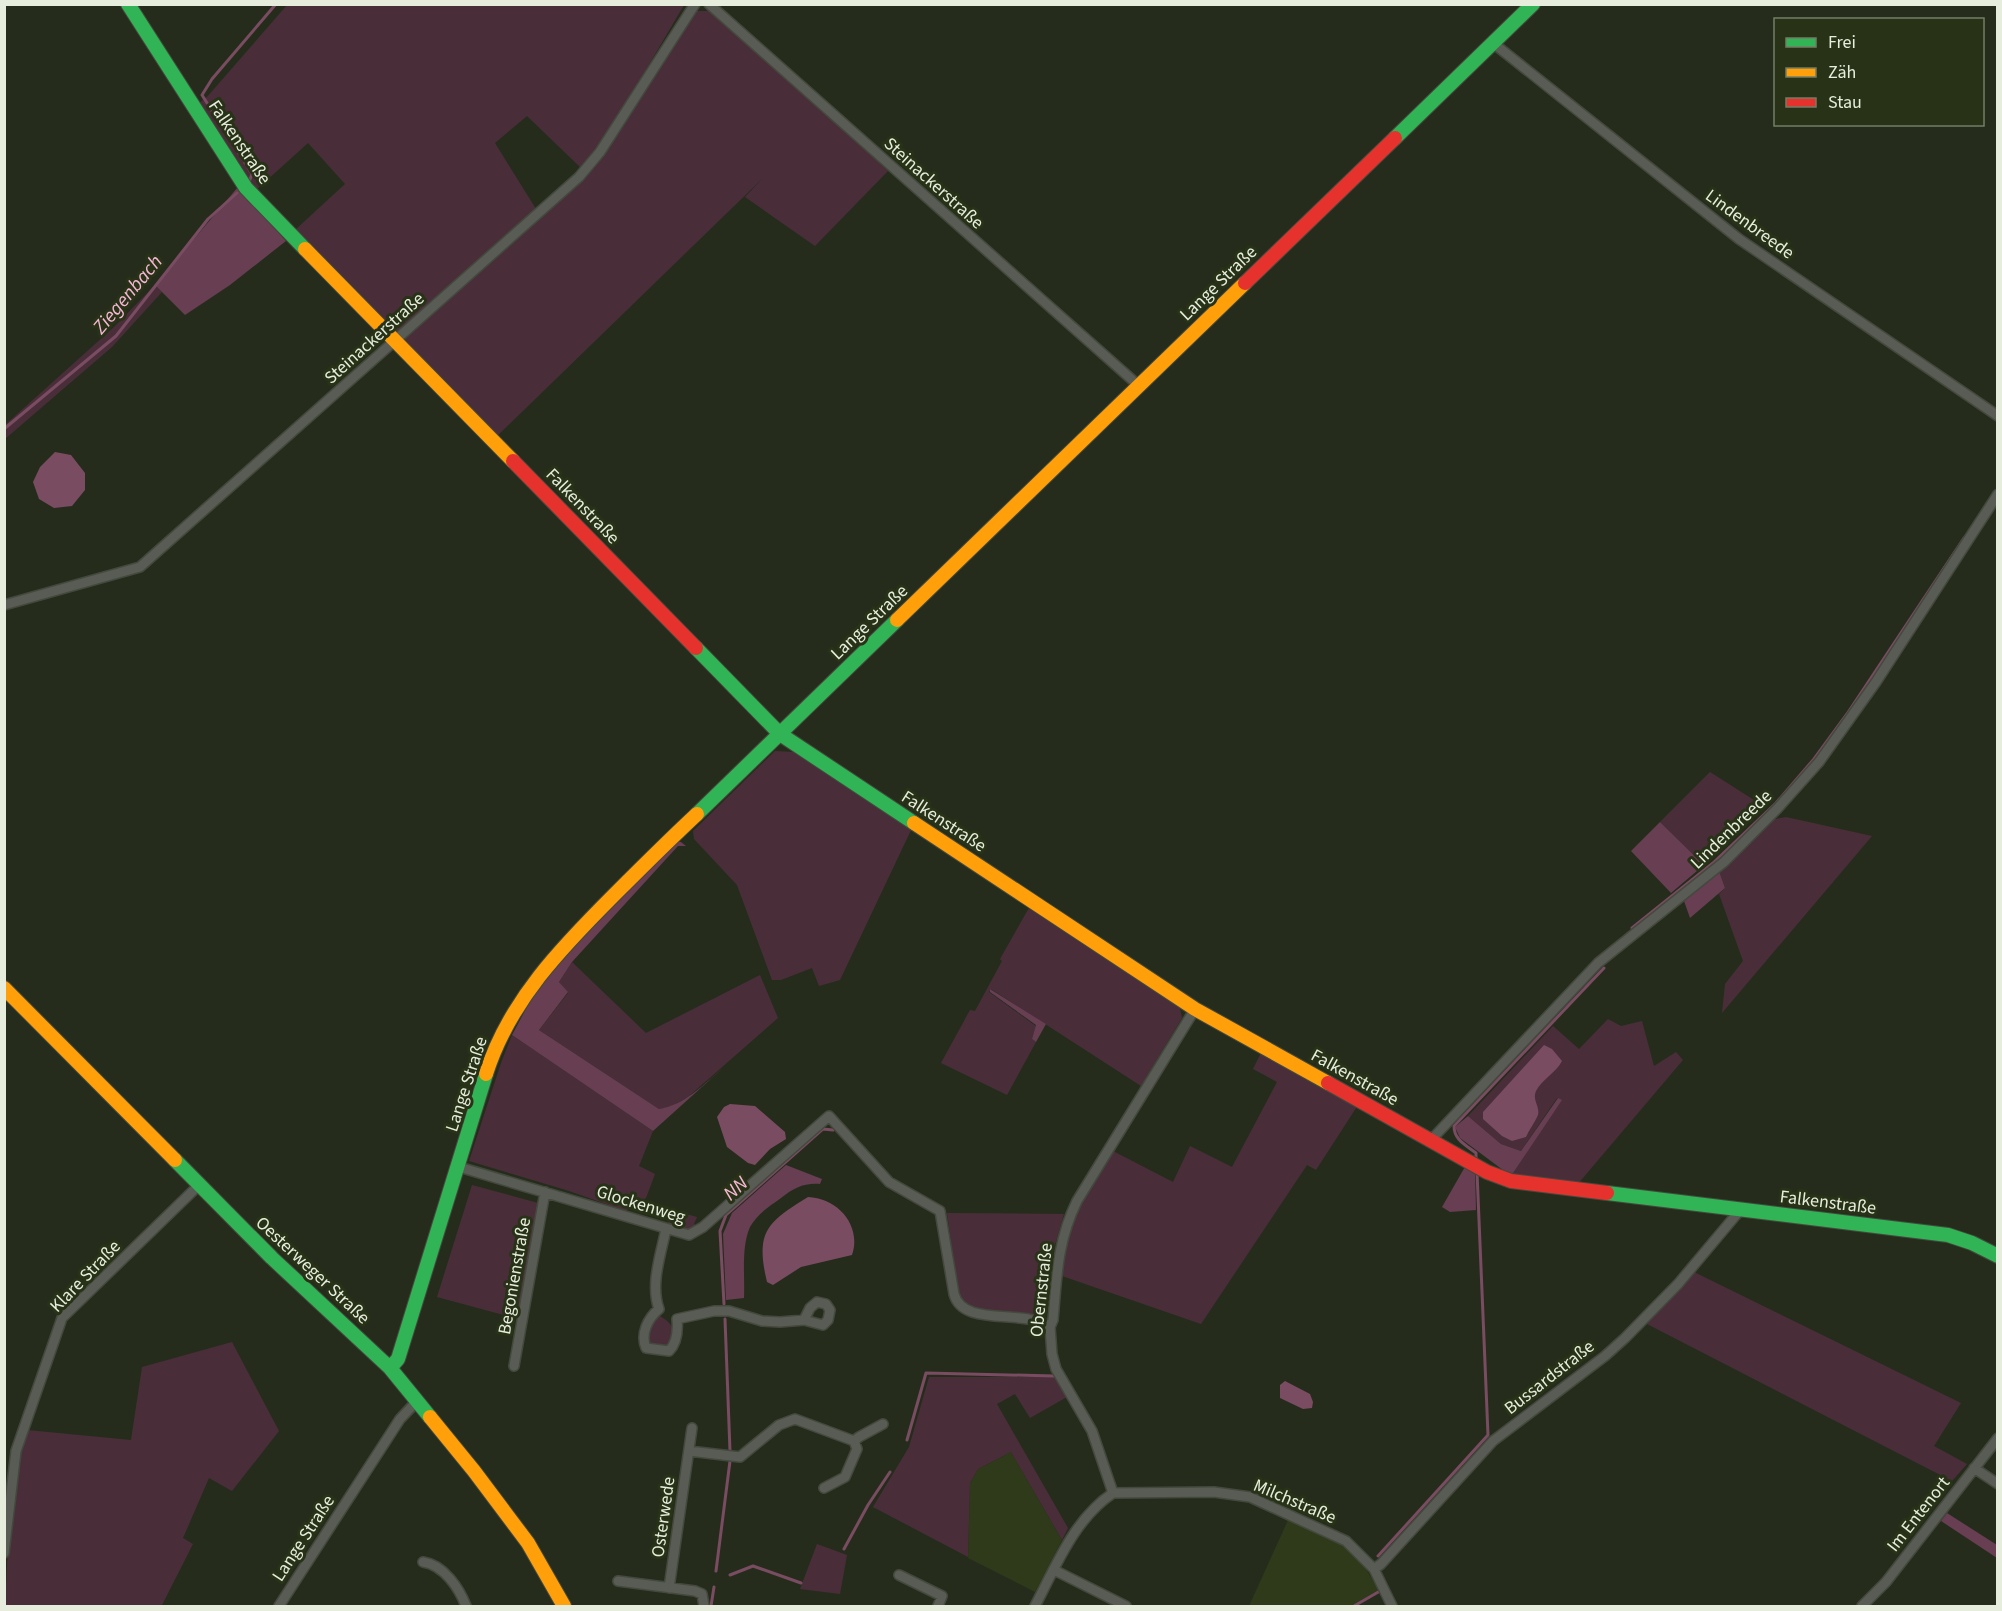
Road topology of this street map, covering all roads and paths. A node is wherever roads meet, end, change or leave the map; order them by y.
1 (128, 4) edge
2 (695, 4) edge
3 (709, 4) edge
4 (1533, 4) edge
5 (1493, 43) junction
6 (396, 340) junction
7 (1138, 385) junction
8 (1998, 416) edge
9 (1998, 494) edge
10 (4, 605) edge
11 (780, 734) junction
12 (4, 988) edge
13 (1196, 1009) junction
14 (1431, 1140) junction
15 (459, 1167) junction
16 (199, 1185) junction
17 (545, 1192) junction
18 (1741, 1209) junction
19 (666, 1229) junction
20 (1998, 1256) edge
21 (659, 1309) junction
22 (677, 1319) junction
23 (804, 1320) dead end
24 (1050, 1327) junction
25 (514, 1366) dead end
26 (390, 1368) junction
27 (418, 1400) junction
28 (883, 1424) dead end
29 (692, 1428) dead end
30 (1998, 1438) edge
31 (854, 1442) junction
32 (689, 1451) junction
33 (1974, 1468) junction
34 (1998, 1484) edge
35 (824, 1488) dead end
36 (1113, 1493) junction
37 (4, 1553) edge
38 (423, 1563) dead end
39 (1374, 1569) junction
40 (1054, 1570) junction
41 (899, 1575) dead end
42 (618, 1581) dead end
43 (669, 1588) junction
44 (279, 1606) edge
45 (466, 1606) edge
46 (564, 1606) edge
47 (704, 1606) edge
48 (938, 1606) edge
49 (1035, 1606) edge
50 (1126, 1606) edge
51 (1392, 1606) edge
52 (1862, 1606) edge

1 - 6 street, Falkenstraße
2 - 6 street, Steinackerstraße
3 - 7 street, Steinackerstraße
4 - 5 street, Lange Straße
5 - 7 street, Lange Straße
5 - 8 street, Lindenbreede
6 - 10 street, Steinackerstraße
6 - 11 street, Falkenstraße
7 - 11 street, Lange Straße
9 - 14 street, Lindenbreede
11 - 13 street, Falkenstraße
11 - 15 street, Lange Straße
12 - 16 street, Oesterweger Straße
13 - 14 street, Falkenstraße
13 - 24 street, Obernstraße
14 - 18 street, Falkenstraße
15 - 17 street, Glockenweg
15 - 26 street, Lange Straße
16 - 26 street, Oesterweger Straße
16 - 37 street, Klare Straße
17 - 19 street, Glockenweg
17 - 25 street, Begonienstraße
18 - 20 street, Falkenstraße
18 - 39 street, Bussardstraße
19 - 21 street
19 - 24 street, Glockenweg
21 - 22 street
21 - 22 street
22 - 23 street
24 - 36 street, Obernstraße
26 - 27 street, Oesterweger Straße
27 - 44 street, Lange Straße
27 - 46 street, Oesterweger Straße
28 - 31 street
29 - 32 street, Osterwede
30 - 33 street, Im Entenort
31 - 32 street
31 - 35 street
32 - 43 street, Osterwede
33 - 34 street
33 - 52 street, Im Entenort
36 - 39 street, Milchstraße
36 - 40 street
38 - 45 street
39 - 51 street, Milchstraße
40 - 49 street
40 - 50 street
41 - 48 street
42 - 43 street
43 - 47 street

